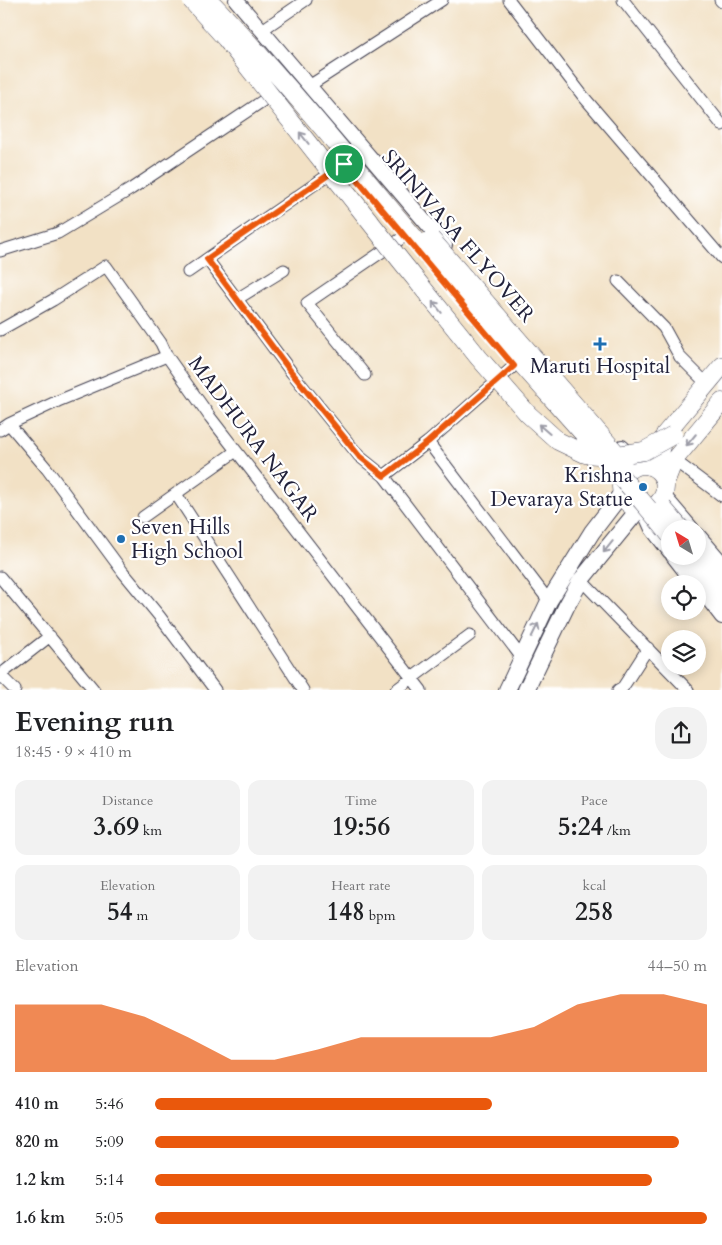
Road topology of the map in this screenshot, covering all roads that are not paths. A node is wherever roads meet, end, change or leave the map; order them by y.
1 (191, 0) edge
2 (200, 0) edge
3 (209, 0) edge
4 (225, 0) edge
5 (236, 0) edge
6 (306, 0) edge
7 (442, 0) edge
8 (509, 0) edge
9 (622, 0) edge
10 (262, 30) junction
11 (309, 86) junction
12 (281, 89) junction
13 (722, 125) edge
14 (344, 164) junction
15 (405, 236) junction
16 (0, 251) edge
17 (722, 258) edge
18 (207, 259) junction
19 (284, 270) dead end
20 (188, 272) dead end
21 (618, 281) dead end
22 (236, 299) junction
23 (0, 330) edge
24 (167, 356) junction
25 (514, 366) junction
26 (722, 366) edge
27 (364, 375) dead end
28 (714, 383) edge
29 (722, 402) edge
30 (4, 427) edge
31 (428, 442) junction
32 (236, 450) junction
33 (674, 460) junction
34 (646, 467) junction
35 (384, 476) junction
36 (622, 488) junction
37 (664, 489) junction
38 (176, 494) junction
39 (722, 496) edge
40 (641, 509) junction
41 (143, 517) dead end
42 (673, 520) edge
43 (686, 520) edge
44 (661, 524) edge
45 (661, 541) edge
46 (706, 544) edge
47 (706, 559) edge
48 (722, 563) edge
49 (680, 565) edge
50 (694, 565) edge
51 (688, 575) edge
52 (722, 578) edge
53 (1, 580) edge
54 (582, 580) junction
55 (706, 597) edge
56 (722, 600) edge
57 (549, 602) junction
58 (722, 617) edge
59 (470, 635) dead end
60 (50, 636) junction
61 (648, 648) junction
62 (522, 658) junction
63 (0, 675) edge
64 (413, 679) junction
65 (15, 690) edge
66 (94, 690) edge
67 (215, 690) edge
68 (303, 690) edge
69 (396, 690) edge
70 (421, 690) edge
71 (507, 690) edge
72 (526, 690) edge
73 (618, 690) edge
74 (688, 690) edge

28 -> 1 main road, bridge
2 - 12 street
3 - 44 main road, SRINIVASA FLYOVER, bridge
4 - 42 main road, SRINIVASA FLYOVER, bridge
5 - 10 street
6 - 10 street
7 - 11 street
8 - 17 street
9 - 13 street
10 - 11 street
11 - 34 street
12 - 14 street
12 - 16 street
14 - 15 street
14 - 18 street
15 - 25 street
15 - 27 street
18 - 20 street
18 - 22 street
19 - 22 street
21 - 28 street
22 - 35 street
23 - 24 street
24 - 30 street, MADHURA NAGAR
24 - 32 street, MADHURA NAGAR
25 - 31 street
25 - 36 street
26 - 28 main road
28 - 34 main road
29 -> 33 main road
30 - 67 street
31 - 35 street
31 - 57 street
32 - 38 street
32 - 64 street, MADHURA NAGAR
33 - 37 main road
33 - 39 street
34 - 36 main road
34 - 37 main road
35 - 62 street
36 - 40 main road
36 - 57 main road
37 - 40 main road
37 - 43 street
38 - 41 street
38 - 68 street
40 - 45 street
40 -> 54 main road
46 - 48 street
47 - 52 main road
49 - 51 street
50 - 56 main road
53 - 60 street
54 - 61 street
54 - 72 main road
55 - 58 street
62 -> 57 main road
59 - 64 street
60 - 63 street
60 - 66 street
61 - 73 street
61 - 74 street
62 - 71 main road
63 - 65 street
64 - 69 street
64 - 70 street, MADHURA NAGAR

